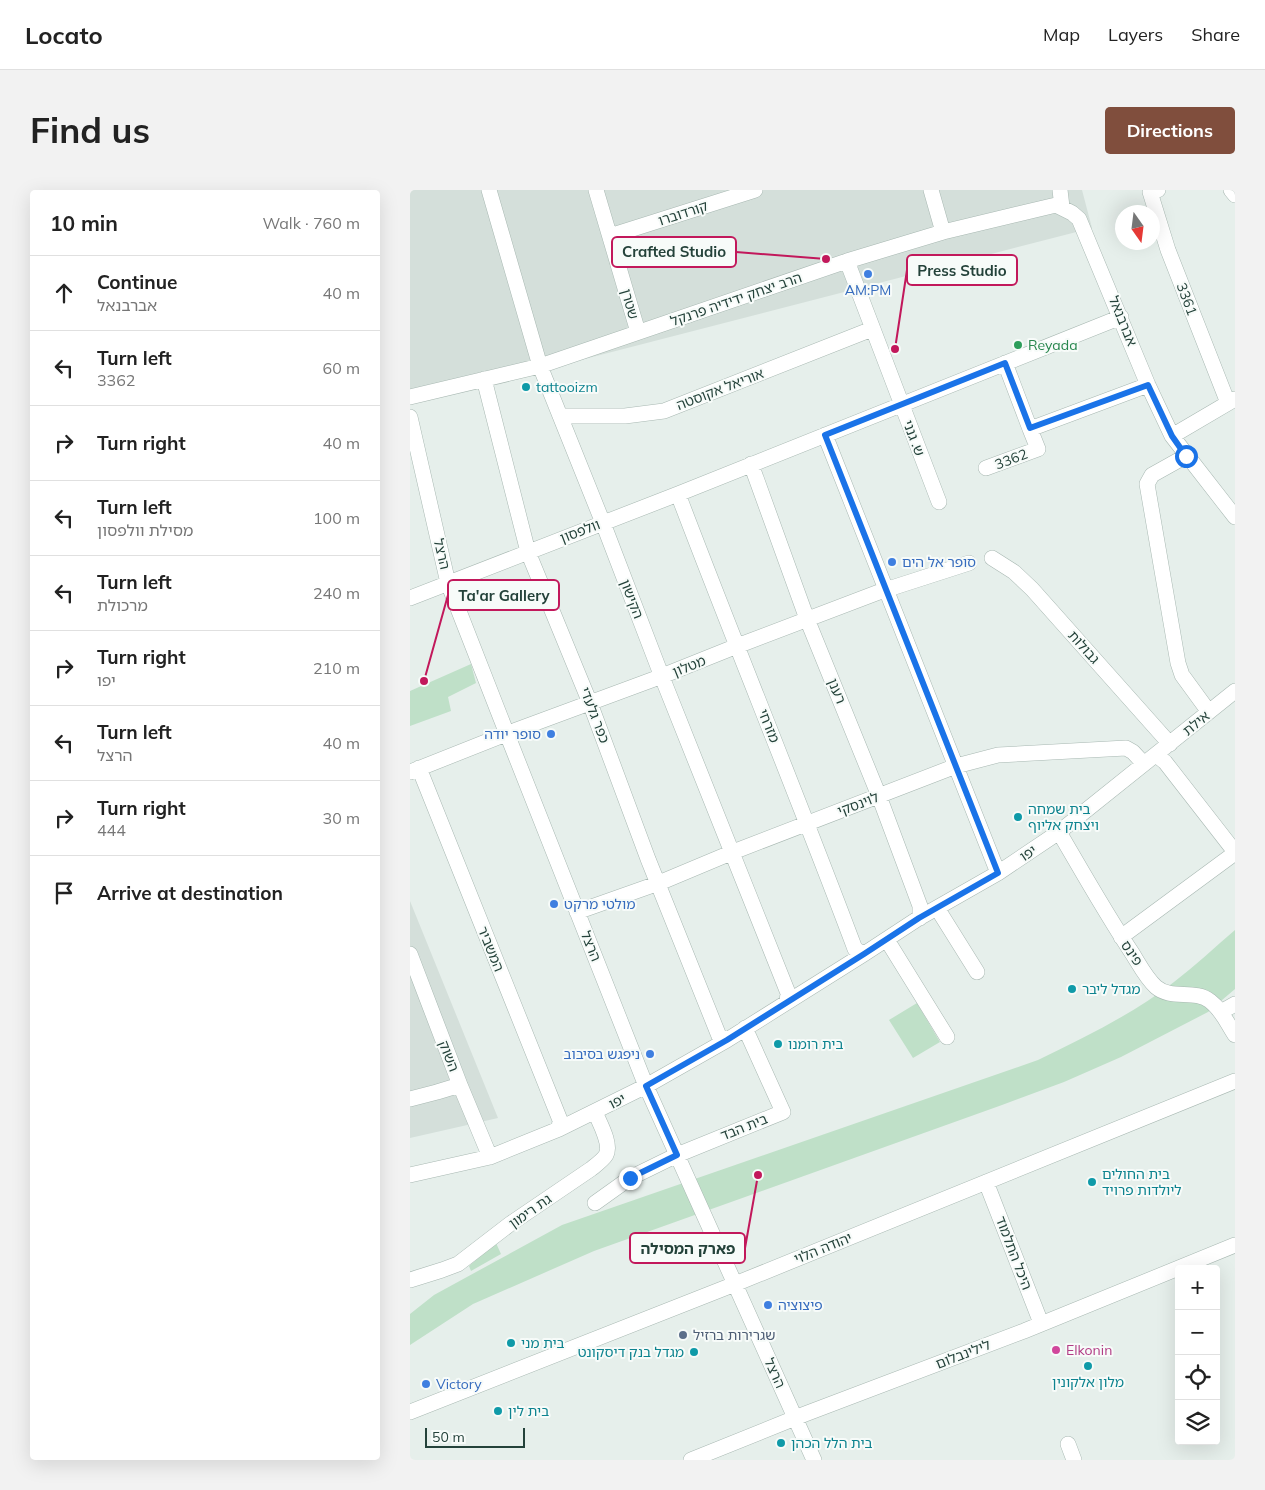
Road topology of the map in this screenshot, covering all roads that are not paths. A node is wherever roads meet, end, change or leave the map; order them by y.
1 (488, 190) edge
2 (596, 190) edge
3 (756, 190) edge
4 (931, 190) edge
5 (1060, 190) edge
6 (1231, 190) edge
7 (1154, 191) edge
8 (1235, 196) edge
9 (1062, 207) junction
10 (943, 232) junction
11 (610, 236) junction
12 (847, 261) junction
13 (1121, 317) junction
14 (872, 329) junction
15 (638, 332) junction
16 (1005, 363) junction
17 (540, 366) junction
18 (484, 380) junction
19 (1148, 385) junction
20 (410, 396) edge
21 (1232, 401) edge
22 (901, 405) junction
23 (410, 416) edge
24 (560, 416) junction
25 (1030, 428) junction
26 (825, 435) junction
27 (1172, 436) junction
28 (1186, 456) junction
29 (750, 464) junction
30 (986, 468) dead end
31 (678, 494) junction
32 (939, 502) dead end
33 (1235, 517) edge
34 (603, 523) junction
35 (528, 552) junction
36 (992, 558) dead end
37 (968, 562) dead end
38 (448, 583) junction
39 (886, 589) junction
40 (410, 598) edge
41 (808, 619) junction
42 (737, 646) junction
43 (662, 677) junction
44 (1235, 691) edge
45 (590, 702) junction
46 (1209, 712) junction
47 (507, 734) junction
48 (1170, 744) junction
49 (1150, 760) junction
50 (956, 766) junction
51 (414, 770) edge
52 (879, 796) junction
53 (808, 823) junction
54 (1059, 832) junction
55 (1233, 844) edge
56 (733, 852) junction
57 (998, 873) junction
58 (659, 884) junction
59 (937, 908) junction
60 (577, 912) junction
61 (920, 918) junction
62 (1121, 937) junction
63 (887, 940) junction
64 (410, 954) edge
65 (864, 954) junction
66 (977, 972) dead end
67 (787, 1002) junction
68 (1235, 1004) edge
69 (1221, 1012) junction
70 (745, 1028) junction
71 (1235, 1035) edge
72 (947, 1037) dead end
73 (727, 1040) junction
74 (1235, 1081) edge
75 (460, 1084) junction
76 (646, 1086) junction
77 (410, 1099) edge
78 (595, 1112) junction
79 (559, 1129) junction
80 (677, 1155) junction
81 (490, 1157) junction
82 (410, 1175) edge
83 (986, 1182) junction
84 (595, 1203) dead end
85 (1235, 1245) edge
86 (410, 1280) edge
87 (735, 1284) junction
88 (1041, 1323) junction
89 (410, 1412) edge
90 (795, 1418) junction
91 (1068, 1444) dead end
92 (691, 1460) edge
93 (814, 1460) edge
94 (1074, 1460) edge

1 - 17 street, הקישון
2 - 11 street, שטרן
3 - 11 street, קורדוברו
4 - 10 street
5 - 9 street
6 - 8 street
7 - 21 street, 3361
9 - 10 street, הרב יצחק ידידיה פרנקל
9 - 13 street, אברבנאל
10 - 12 street, הרב יצחק ידידיה פרנקל
11 - 15 street, שטרן
12 - 14 street, ש. גנני
12 - 15 street, הרב יצחק ידידיה פרנקל
13 - 16 street, וולפסון
13 - 19 street, אברבנאל
14 - 22 street, ש. גנני
14 - 24 street, אוריאל אקוסטה
15 - 17 street, הרב יצחק ידידיה פרנקל
16 - 22 street, וולפסון
16 - 25 street
17 - 18 street, הרב יצחק ידידיה פרנקל
17 - 24 street, הקישון
18 - 20 street, הרב יצחק ידידיה פרנקל
18 - 35 street, כפר גלעדי
19 - 25 street, 3362
19 - 27 street, אברבנאל
21 - 27 street
22 - 26 street, וולפסון
22 - 32 street, ש. גנני
23 - 38 street, הרצל
24 - 34 street, הקישון
25 - 30 street, 3362
26 - 29 street, וולפסון
26 - 39 street
27 - 28 street, אברבנאל
28 - 33 street, אברבנאל
28 - 46 street
29 - 31 street, וולפסון
29 - 41 street, רענן
31 - 34 street, וולפסון
31 - 42 street, מזרחי
34 - 35 street, וולפסון
34 - 43 street, הקישון
35 - 38 street, וולפסון
35 - 45 street, כפר גלעדי
36 - 48 street, גבולות
37 - 39 street, מטלון
38 - 40 street, וולפסון
38 - 47 street, הרצל
39 - 41 street, מטלון
39 - 50 street
41 - 42 street, מטלון
41 - 52 street, רענן
42 - 43 street, מטלון
42 - 53 street, מזרחי
43 - 45 street, מטלון
43 - 56 street, הקישון
44 - 46 street, אילת
45 - 47 street, מטלון
45 - 58 street, כפר גלעדי
46 - 48 street, אילת
47 - 51 street, מטלון
47 - 60 street, הרצל
48 - 49 street, אילת
49 - 50 street, לוינסקי
49 - 54 street, יפו
49 - 55 street, לוינסקי
50 - 52 street, לוינסקי
50 - 57 street
51 - 79 street, המשביר
52 - 53 street, לוינסקי
52 - 61 street, רענן
53 - 56 street, לוינסקי
53 - 65 street, מזרחי
54 - 57 street, יפו
54 - 62 street, פינס
55 - 62 street
56 - 58 street, לוינסקי
56 - 67 street, הקישון
57 - 59 street, יפו
58 - 60 street, לוינסקי
58 - 73 street, כפר גלעדי
59 - 61 street, יפו
59 - 66 street
60 - 76 street, הרצל
61 - 63 street, יפו
62 - 69 street, פינס
63 - 65 street, יפו
63 - 72 street
64 - 75 street, השוק
65 - 67 street, יפו
67 - 70 street, יפו
68 - 69 street
69 - 71 street, פינס
70 - 73 street, יפו
70 - 80 street, בית הבד
73 - 76 street, יפו
74 - 83 street, יהודה הלוי
75 - 77 street
75 - 81 street, השוק
76 - 78 street, יפו
76 - 80 street, הרצל
78 - 79 street, יפו
78 - 86 street, גת רימון
79 - 81 street, יפו
80 - 84 street
80 - 87 street, הרצל
81 - 82 street, יפו
83 - 87 street, יהודה הלוי
83 - 88 street, היכל התלמוד
85 - 88 street, לילינבלום
87 - 89 street, יהודה הלוי
87 - 90 street, הרצל
88 - 90 street, לילינבלום
90 - 92 street, לילינבלום
90 - 93 street, הרצל
91 - 94 street

